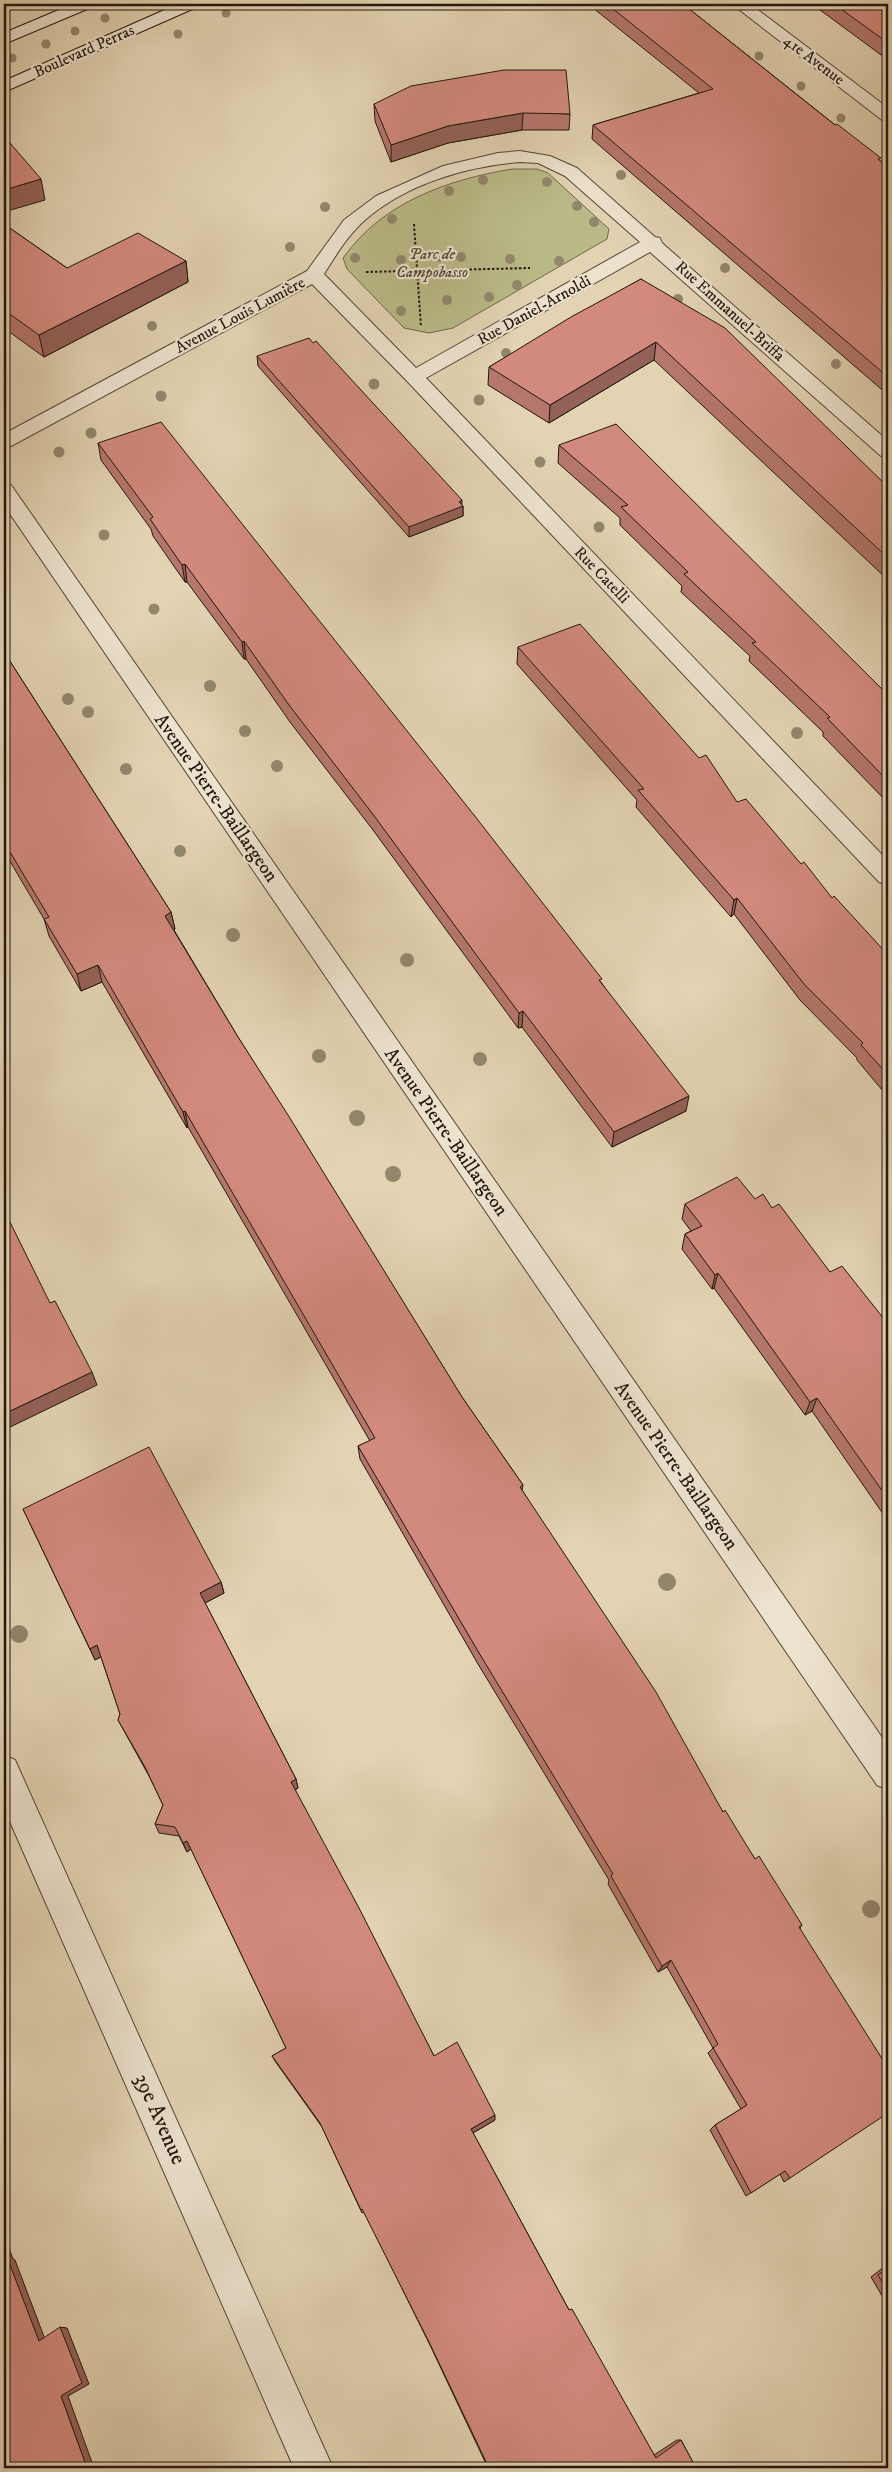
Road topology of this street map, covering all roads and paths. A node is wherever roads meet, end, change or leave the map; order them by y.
1 (86, 4) edge
2 (191, 4) edge
3 (740, 4) edge
4 (4, 39) edge
5 (4, 87) edge
6 (888, 116) edge
7 (571, 172) joint
8 (412, 184) junction
9 (654, 242) junction
10 (534, 268) dead end
11 (417, 271) junction
12 (315, 274) junction
13 (414, 377) junction
14 (4, 442) edge
15 (888, 452) edge
16 (4, 490) edge
17 (888, 876) edge
18 (4, 1771) edge
19 (888, 1774) edge
20 (314, 2468) edge

1 - 4 street
2 - 5 street, Boulevard Perras
3 - 6 street, 41e Avenue
7 - 8 street, Avenue Louis Lumière
7 - 9 street, Rue Emmanuel-Briffa
8 - 11 path
8 - 12 street, Avenue Louis Lumière
9 - 13 street, Rue Daniel-Arnoldi
9 - 15 street, Rue Emmanuel-Briffa
10 - 11 path
11 - 12 path
11 - 13 path
12 - 13 street, Rue Catelli
12 - 14 street, Avenue Louis Lumière
13 - 17 street, Rue Catelli
16 - 19 street, Avenue Pierre-Baillargeon
18 - 20 street, 39e Avenue

